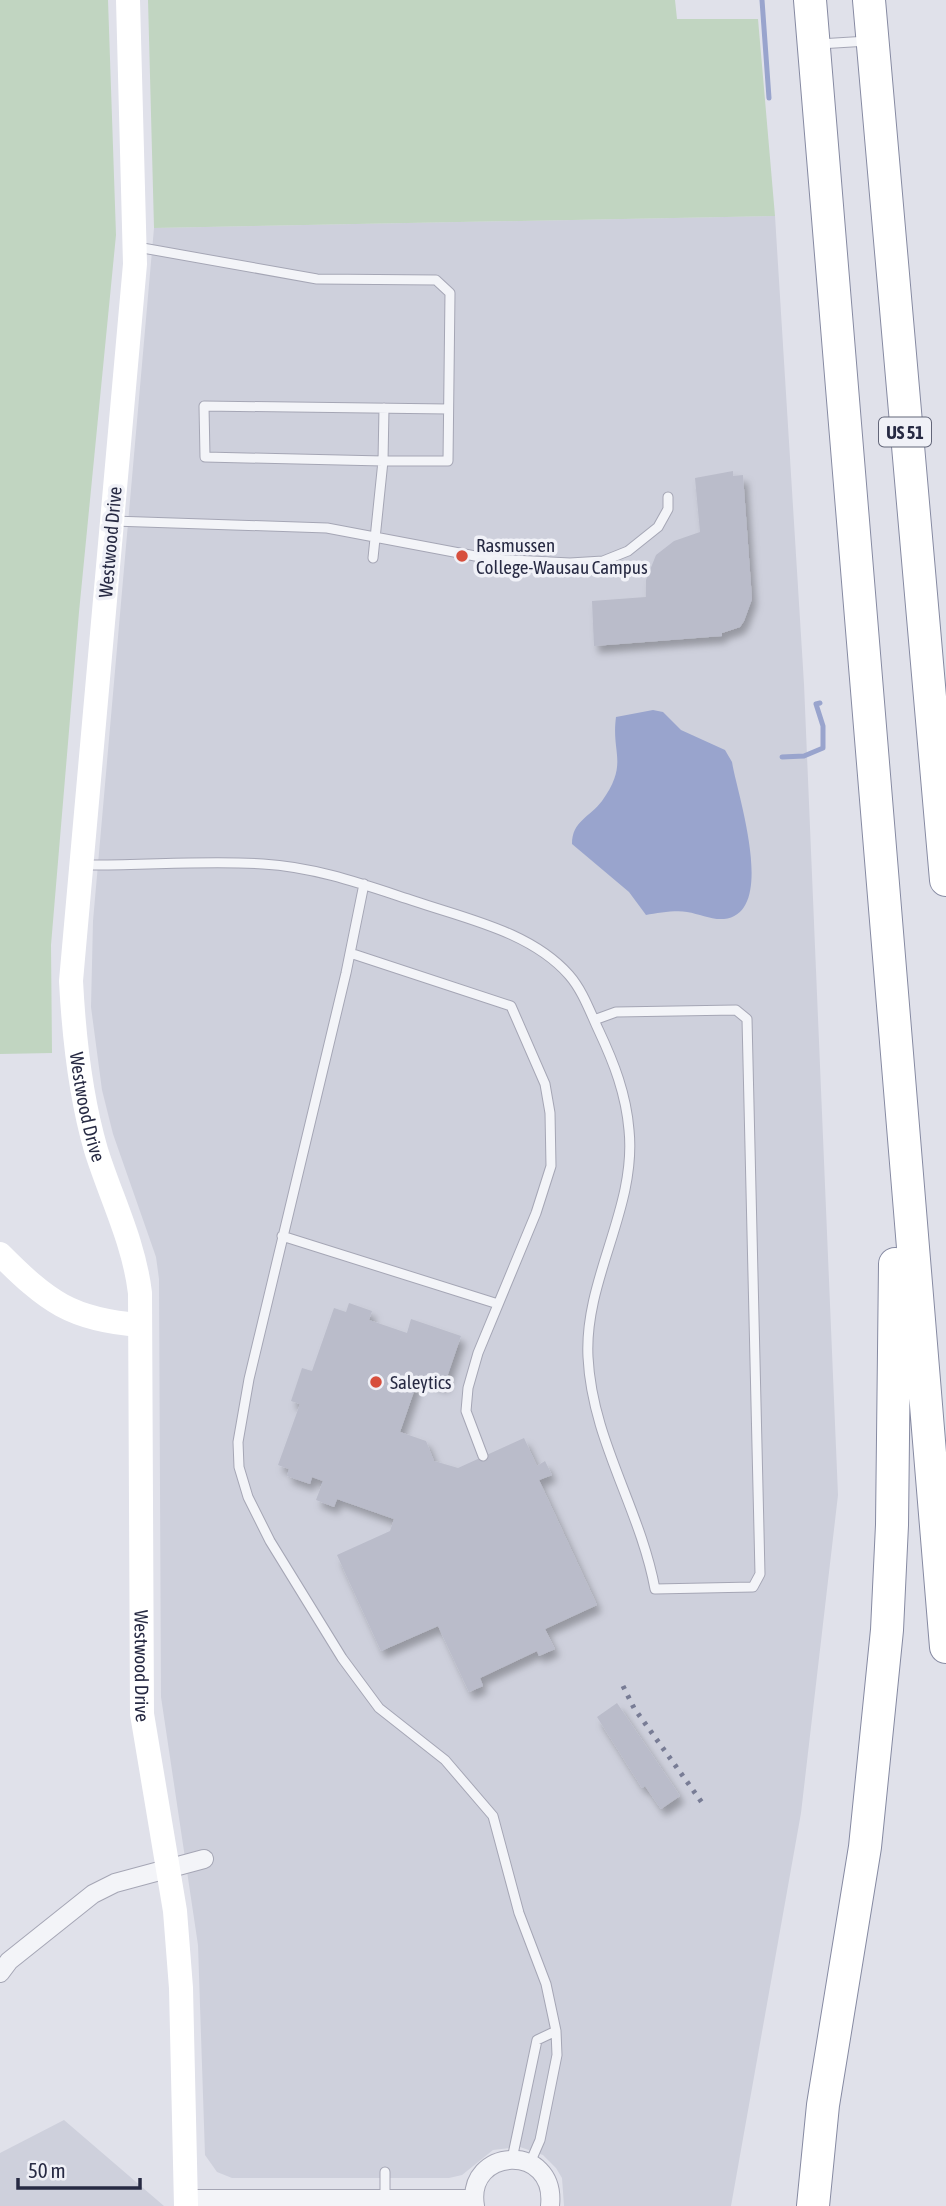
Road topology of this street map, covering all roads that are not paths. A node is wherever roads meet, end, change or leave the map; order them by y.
1 (128, 0) edge
2 (810, 0) edge
3 (869, 0) edge
4 (873, 41) junction
5 (814, 44) junction
6 (136, 247) junction
7 (384, 408) junction
8 (448, 409) junction
9 (383, 461) junction
10 (668, 497) dead end
11 (111, 521) junction
12 (376, 536) junction
13 (373, 558) dead end
14 (81, 864) junction
15 (946, 880) edge
16 (364, 884) junction
17 (350, 953) junction
18 (594, 1020) junction
19 (903, 1154) junction
20 (282, 1236) junction
21 (0, 1254) edge
22 (498, 1304) junction
23 (140, 1325) junction
24 (483, 1456) dead end
25 (946, 1647) edge
26 (204, 1859) dead end
27 (169, 1868) junction
28 (3, 1962) edge
29 (555, 2031) junction
30 (823, 2105) junction
31 (512, 2159) junction
32 (530, 2163) junction
33 (385, 2172) dead end
34 (385, 2199) junction
35 (474, 2202) edge
36 (186, 2203) edge
37 (550, 2206) edge
38 (802, 2206) edge
39 (813, 2206) edge

1 - 6 street, Westwood Drive
2 - 5 highway
3 - 4 highway, US 51
4 - 5 lane
4 - 15 highway, US 51
5 - 19 highway
6 - 8 lane
6 - 11 street, Westwood Drive
7 - 8 lane
7 - 9 lane
7 - 9 lane
8 - 9 lane
9 - 12 lane
10 - 12 lane
11 - 12 lane
11 - 14 street, Westwood Drive
12 - 13 lane
14 - 16 lane
14 - 23 street, Westwood Drive
16 - 17 lane
16 - 18 lane
17 - 20 lane
17 - 22 lane
18 - 18 lane
19 - 25 highway
19 - 30 highway
20 - 22 lane
20 - 29 lane
21 - 23 street
22 - 24 lane
23 - 27 street, Westwood Drive
26 - 27 street
27 - 28 street
27 - 36 street, Westwood Drive
29 - 31 lane
29 - 32 lane
30 - 38 highway
30 - 39 highway
31 - 32 street
31 - 35 street
32 - 37 street
33 - 34 lane
34 - 35 street
34 - 36 street

